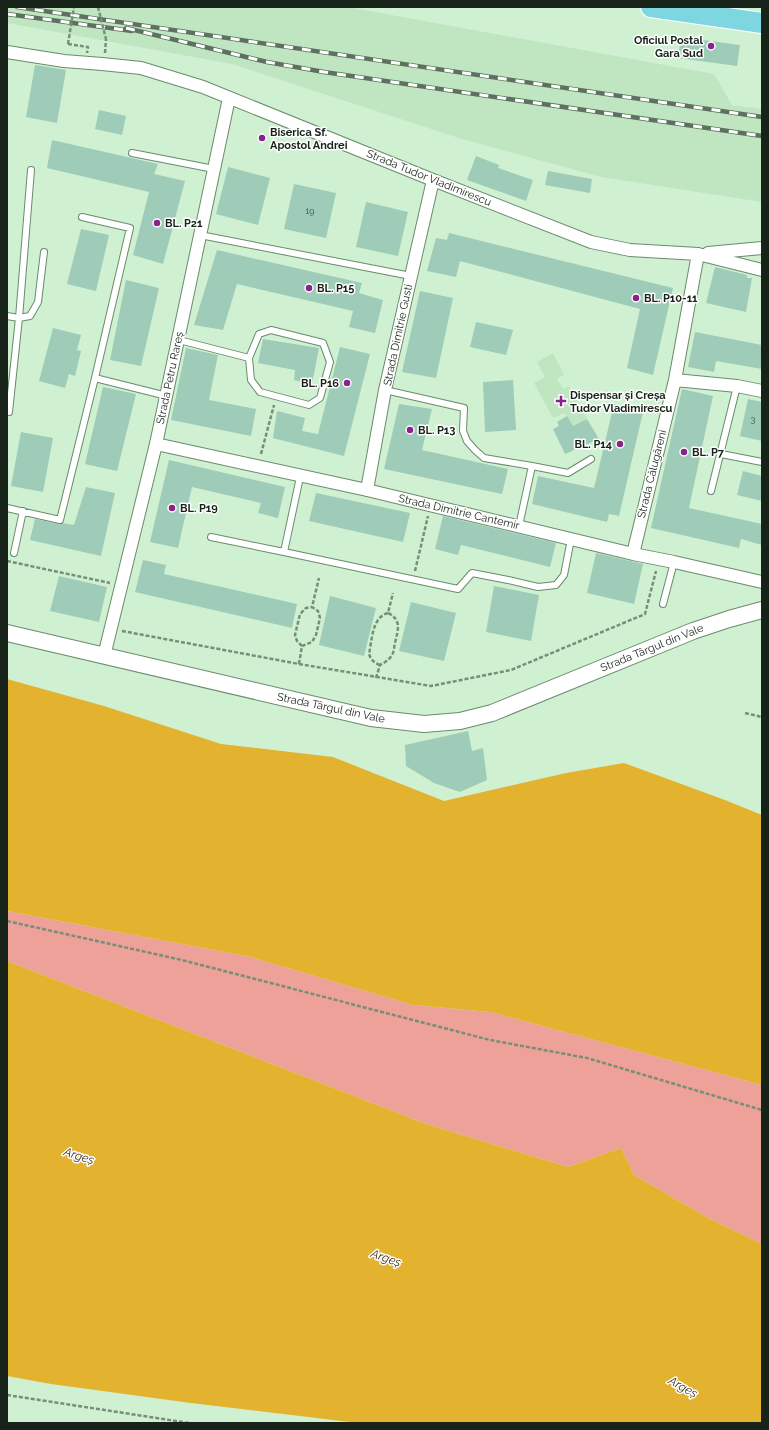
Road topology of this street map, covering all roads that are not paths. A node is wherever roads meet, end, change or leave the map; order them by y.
1 (650, 7) edge
2 (713, 11) edge
3 (762, 22) edge
4 (7, 52) edge
5 (229, 98) junction
6 (132, 153) dead end
7 (214, 169) junction
8 (31, 170) dead end
9 (433, 180) junction
10 (82, 217) dead end
11 (200, 235) junction
12 (762, 248) edge
13 (44, 252) dead end
14 (698, 254) junction
15 (762, 270) edge
16 (411, 276) junction
17 (7, 316) edge
18 (19, 318) junction
19 (178, 340) junction
20 (249, 358) junction
21 (95, 378) junction
22 (675, 380) junction
23 (737, 386) junction
24 (385, 390) junction
25 (762, 391) edge
26 (167, 396) junction
27 (9, 412) dead end
28 (156, 444) junction
29 (721, 454) junction
30 (591, 459) dead end
31 (762, 462) edge
32 (532, 466) junction
33 (300, 477) junction
34 (367, 490) junction
35 (712, 491) dead end
36 (7, 508) edge
37 (23, 511) junction
38 (519, 526) junction
39 (211, 537) dead end
40 (571, 539) junction
41 (284, 552) junction
42 (14, 553) dead end
43 (633, 554) junction
44 (674, 562) junction
45 (762, 582) edge
46 (663, 604) dead end
47 (762, 610) edge
48 (7, 633) edge
49 (104, 656) junction

1 - 2 main road
2 - 3 main road
4 - 5 street, Strada Tudor Vladimirescu
5 - 7 street, Strada Petru Rareș
5 - 9 street, Strada Tudor Vladimirescu
6 - 7 lane
7 - 11 street, Strada Petru Rareș
8 - 18 lane
9 - 14 street, Strada Tudor Vladimirescu
9 - 16 street, Strada Dimitrie Gusti
10 - 21 lane
11 - 16 lane
11 - 19 street, Strada Petru Rareș
12 - 14 street
13 - 18 lane
14 - 15 street, Strada Tudor Vladimirescu
14 - 22 street, Strada Călugăreni
16 - 24 street, Strada Dimitrie Gusti
17 - 18 lane
18 - 27 lane
19 - 20 lane
19 - 26 street, Strada Petru Rareș
20 - 20 lane
21 - 26 lane
21 - 37 lane
22 - 23 street
22 - 43 street, Strada Călugăreni
23 - 25 street
23 - 29 lane
24 - 32 lane
24 - 34 street, Strada Dimitrie Gusti
26 - 28 street, Strada Petru Rareș
28 - 33 street, Strada Dimitrie Cantemir
28 - 49 street, Strada Petru Rareș
29 - 31 lane
29 - 35 lane
30 - 32 lane
32 - 38 lane
33 - 34 street, Strada Dimitrie Cantemir
33 - 41 lane
34 - 38 street, Strada Dimitrie Cantemir
36 - 37 lane
37 - 42 lane
38 - 40 street, Strada Dimitrie Cantemir
39 - 41 lane
40 - 41 lane
40 - 43 street, Strada Dimitrie Cantemir
43 - 44 street, Strada Dimitrie Cantemir
44 - 45 street, Strada Dimitrie Cantemir
44 - 46 lane
47 - 49 street, Strada Târgul din Vale
48 - 49 street, Strada Târgul din Vale

